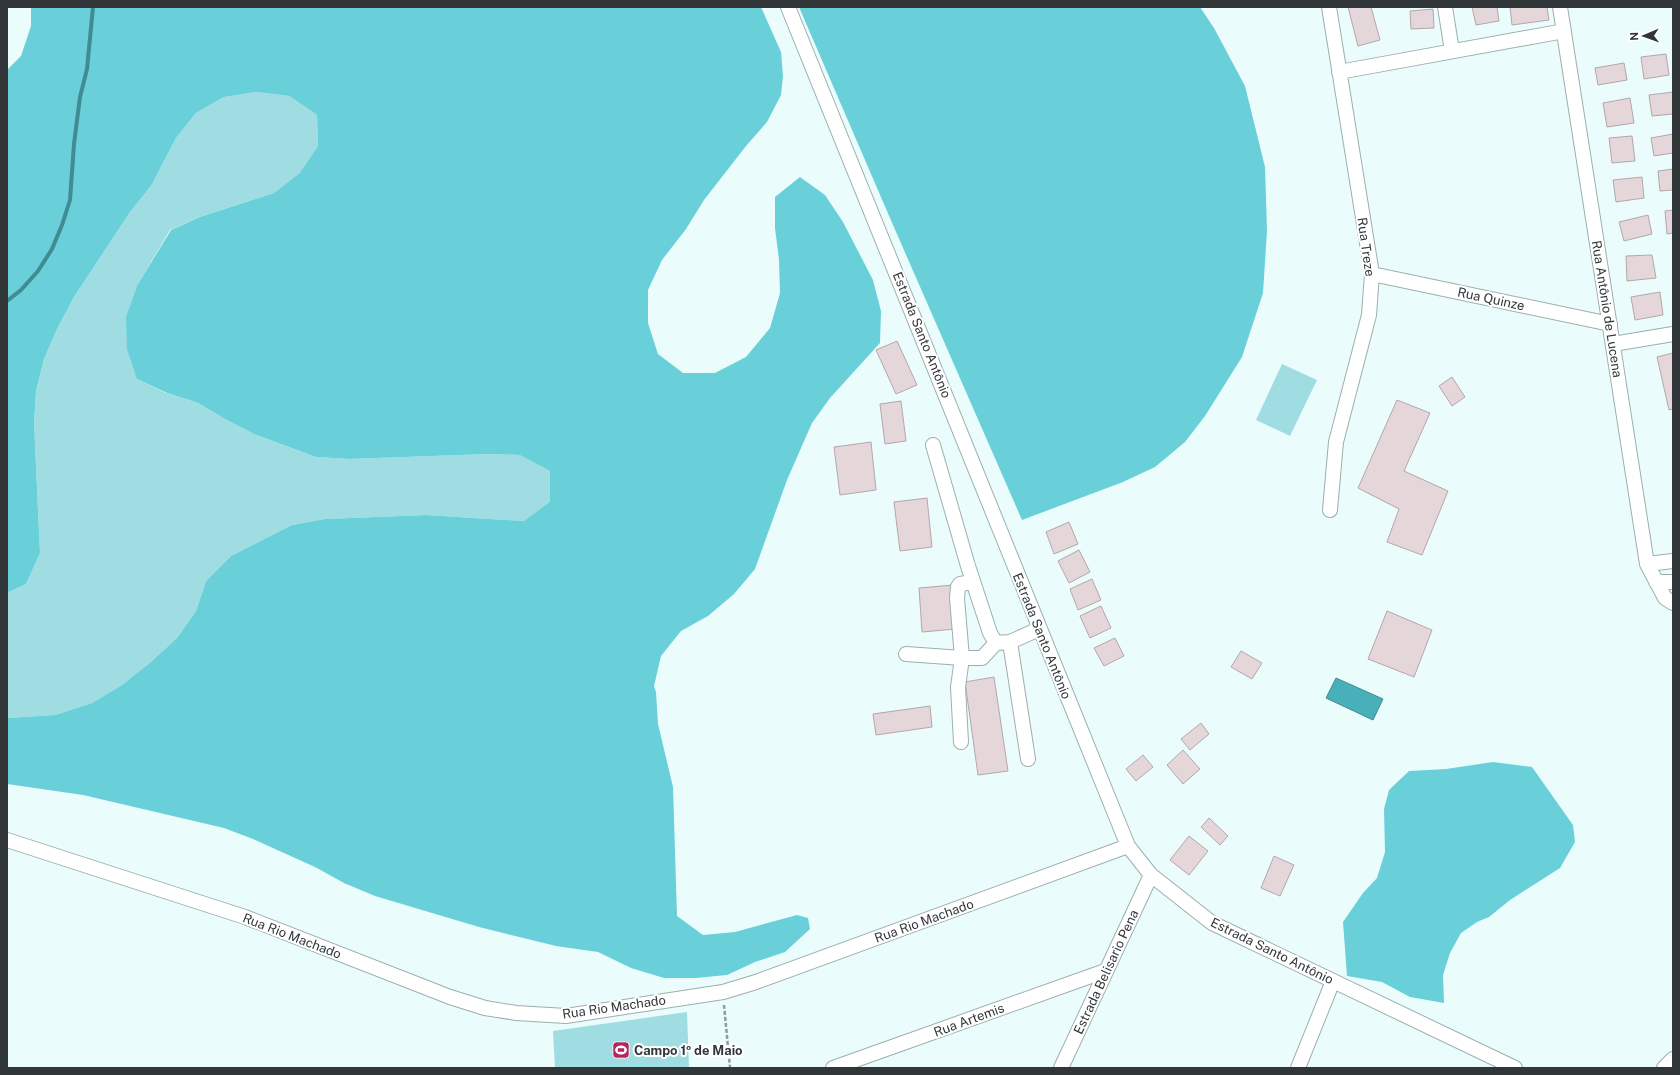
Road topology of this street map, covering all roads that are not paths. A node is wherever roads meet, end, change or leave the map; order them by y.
1 (788, 7) edge
2 (1329, 7) edge
3 (1445, 7) edge
4 (1560, 7) edge
5 (1564, 31) junction
6 (1452, 51) junction
7 (1339, 72) junction
8 (1372, 274) junction
9 (1610, 324) junction
10 (1673, 334) edge
11 (1613, 344) junction
12 (933, 445) dead end
13 (1330, 510) dead end
14 (1673, 561) edge
15 (1647, 564) junction
16 (973, 582) junction
17 (1656, 582) junction
18 (1673, 582) edge
19 (1673, 603) edge
20 (1039, 629) junction
21 (1003, 643) junction
22 (906, 654) dead end
23 (962, 658) junction
24 (961, 742) dead end
25 (1028, 758) dead end
26 (7, 840) edge
27 (1128, 846) junction
28 (1151, 875) junction
29 (1105, 971) junction
30 (1333, 981) junction
31 (1673, 1059) edge
32 (833, 1068) edge
33 (1061, 1068) edge
34 (1298, 1068) edge
35 (1515, 1068) edge
36 (1664, 1068) edge

1 - 20 street, Estrada Santo Antônio
2 - 7 street, Rua Treze
3 - 6 street
4 - 5 street, Rua Antônio de Lucena
5 - 6 street
5 - 9 street, Rua Antônio de Lucena
6 - 7 street
7 - 8 street, Rua Treze
8 - 9 street, Rua Quinze
8 - 13 street, Rua Treze
9 - 11 street, Rua Antônio de Lucena
10 - 11 street
11 - 15 street, Rua Antônio de Lucena
12 - 16 street
14 - 15 street
15 - 17 street, Rua Antônio de Lucena
16 - 21 street
16 - 23 street
17 - 18 street
17 - 19 street, Rua Antônio de Lucena
20 - 21 street
20 - 27 street, Estrada Santo Antônio
21 - 23 street
21 - 25 street
22 - 23 street
23 - 24 street
26 - 27 street, Rua Rio Machado
27 - 28 street, Estrada Santo Antônio
28 - 29 street, Estrada Belisario Pena
28 - 30 street, Estrada Santo Antônio
29 - 32 street, Rua Artemis
29 - 33 street, Estrada Belisario Pena
30 - 34 street
30 - 35 street, Estrada Santo Antônio
31 - 36 street

